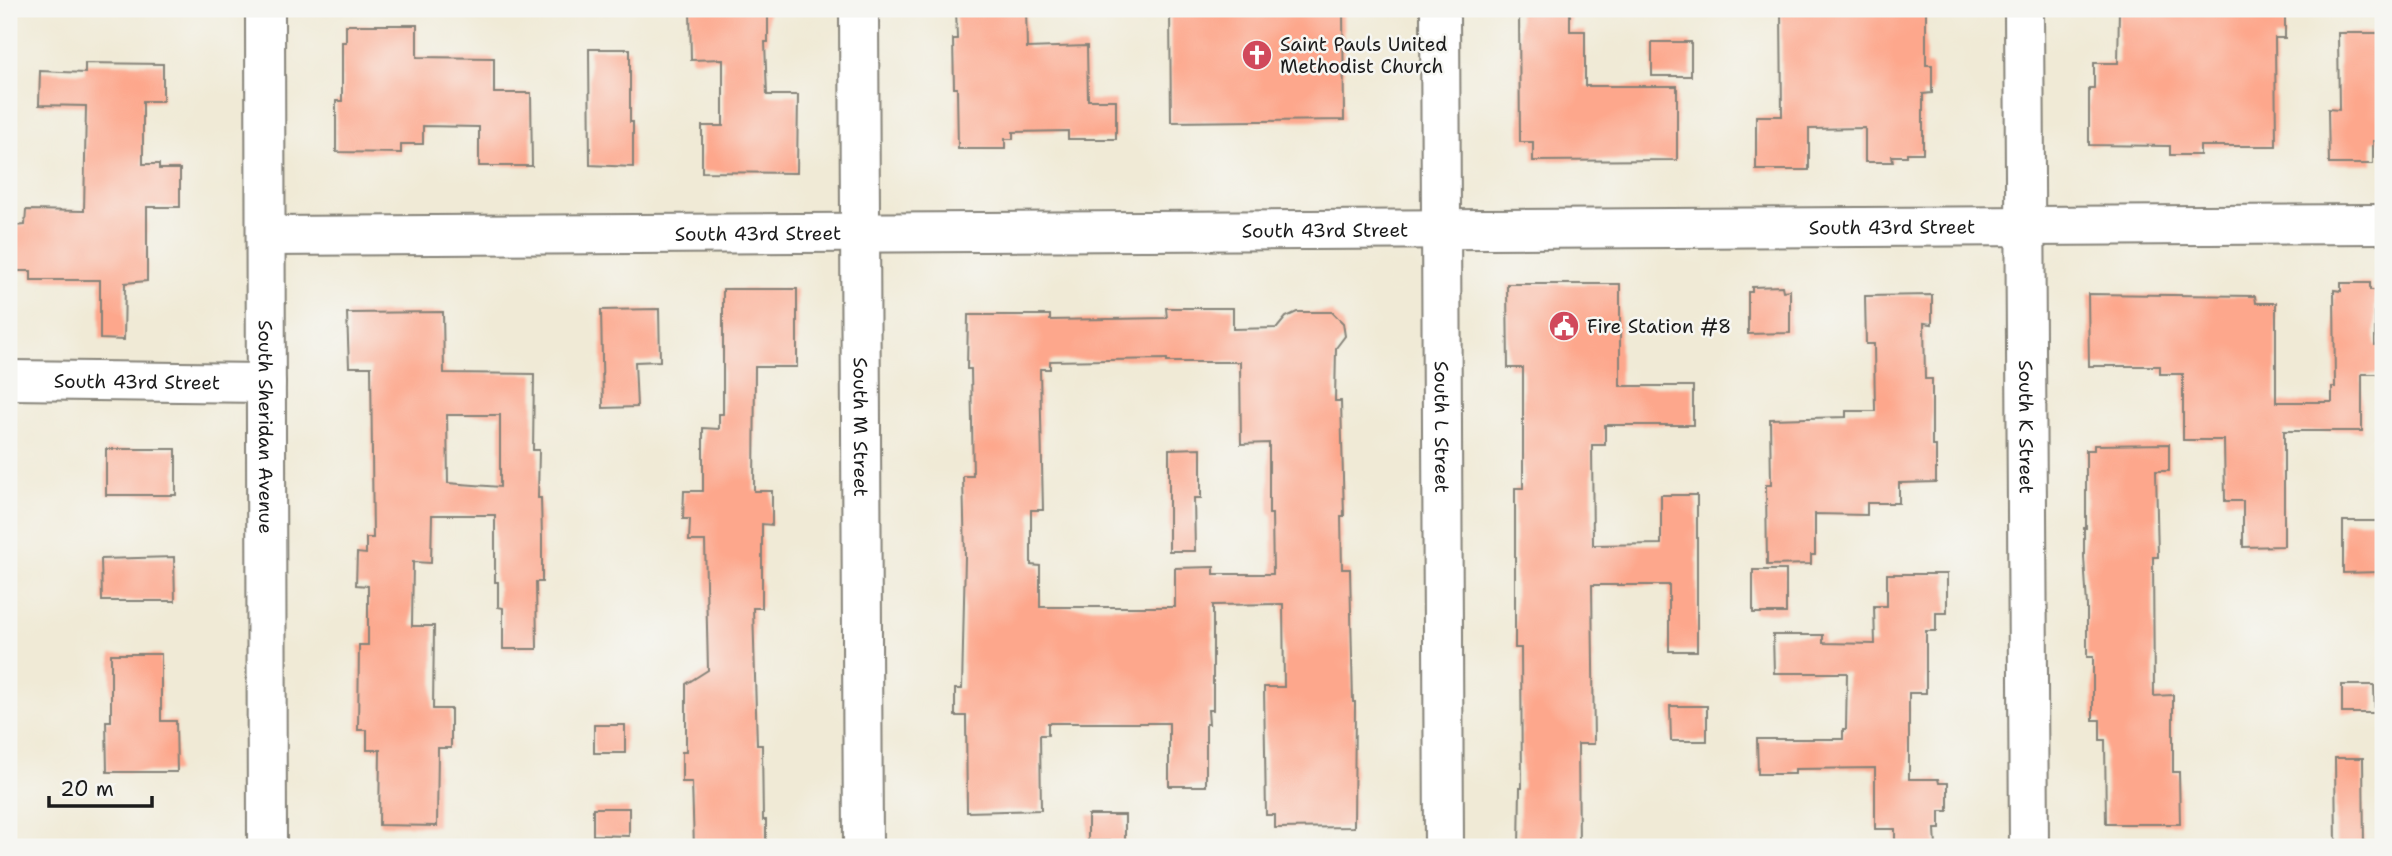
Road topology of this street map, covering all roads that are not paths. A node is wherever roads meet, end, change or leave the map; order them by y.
1 (265, 9) edge
2 (859, 9) edge
3 (1440, 9) edge
4 (2024, 9) edge
5 (2383, 224) edge
6 (2026, 227) junction
7 (1441, 229) junction
8 (860, 233) junction
9 (266, 236) junction
10 (9, 380) edge
11 (266, 383) junction
12 (267, 847) edge
13 (863, 847) edge
14 (1444, 847) edge
15 (2029, 847) edge

1 - 9 street, South Sheridan Avenue
2 - 8 street, South M Street
3 - 7 street, South L Street
4 - 6 street, South K Street
5 - 6 street, South 43rd Street
6 - 7 street, South 43rd Street
6 - 15 street, South K Street
7 - 8 street, South 43rd Street
7 - 14 street, South L Street
8 - 9 street, South 43rd Street
8 - 13 street, South M Street
9 - 11 street, South Sheridan Avenue
10 - 11 street, South 43rd Street
11 - 12 street, South Sheridan Avenue

